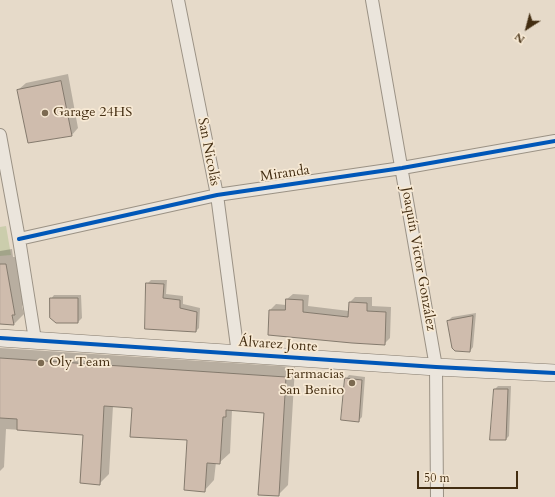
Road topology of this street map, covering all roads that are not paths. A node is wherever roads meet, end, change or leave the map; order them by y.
1 (178, 0) edge
2 (372, 0) edge
3 (0, 135) edge
4 (555, 141) edge
5 (402, 168) junction
6 (217, 195) junction
7 (19, 239) junction
8 (0, 338) edge
9 (35, 340) junction
10 (238, 354) junction
11 (436, 366) junction
12 (555, 373) edge
13 (437, 497) edge

1 - 6 street, San Nicolás
2 - 5 street, Joaquín Victor González
3 - 7 street
4 - 5 street, Miranda
5 - 6 street, Miranda
5 - 11 street, Joaquín Victor González
6 - 7 street, Miranda
6 - 10 street, San Nicolás
7 - 9 street
8 - 9 street, Álvarez Jonte
9 - 10 street, Álvarez Jonte
10 - 11 street, Álvarez Jonte
11 - 12 street, Álvarez Jonte
11 - 13 street, Joaquín Victor González

